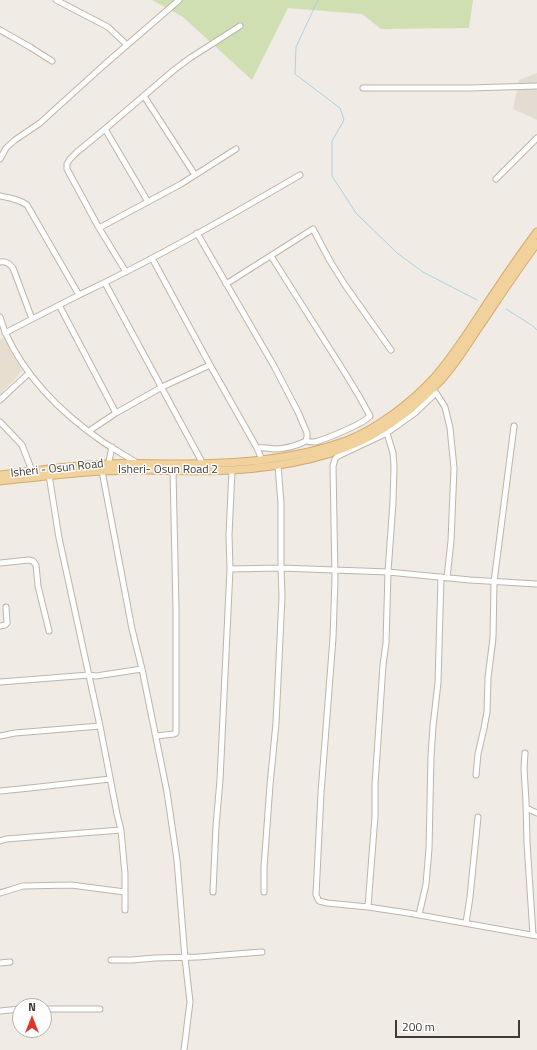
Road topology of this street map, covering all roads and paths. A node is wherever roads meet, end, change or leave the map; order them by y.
1 (56, 0) edge
2 (179, 0) edge
3 (240, 26) dead end
4 (0, 30) edge
5 (127, 45) junction
6 (52, 61) dead end
7 (537, 86) edge
8 (363, 88) dead end
9 (144, 96) junction
10 (105, 129) junction
11 (537, 138) edge
12 (0, 145) edge
13 (6, 148) junction
14 (236, 148) dead end
15 (0, 159) edge
16 (195, 175) junction
17 (300, 175) dead end
18 (496, 179) dead end
19 (0, 196) edge
20 (148, 202) junction
21 (99, 228) junction
22 (537, 232) edge
23 (198, 234) junction
24 (537, 243) edge
25 (270, 256) junction
26 (152, 258) junction
27 (0, 262) edge
28 (126, 272) junction
29 (105, 283) junction
30 (226, 284) junction
31 (80, 295) junction
32 (59, 305) junction
33 (0, 316) edge
34 (32, 319) junction
35 (5, 333) junction
36 (391, 350) dead end
37 (210, 365) junction
38 (29, 373) junction
39 (162, 387) junction
40 (0, 400) edge
41 (116, 413) junction
42 (0, 422) edge
43 (514, 426) dead end
44 (89, 431) junction
45 (387, 433) junction
46 (306, 441) junction
47 (112, 447) junction
48 (257, 448) junction
49 (331, 449) junction
50 (262, 460) junction
51 (204, 464) junction
52 (278, 465) junction
53 (137, 466) junction
54 (105, 469) junction
55 (232, 470) junction
56 (173, 471) junction
57 (32, 472) junction
58 (0, 475) edge
59 (49, 475) junction
60 (0, 481) edge
61 (0, 563) edge
62 (281, 568) junction
63 (230, 569) junction
64 (335, 570) junction
65 (388, 572) junction
66 (444, 577) junction
67 (494, 582) junction
68 (537, 584) edge
69 (6, 607) dead end
70 (0, 626) edge
71 (49, 631) dead end
72 (142, 669) junction
73 (89, 675) junction
74 (0, 682) edge
75 (100, 726) junction
76 (0, 736) edge
77 (156, 736) junction
78 (525, 753) dead end
79 (476, 775) dead end
80 (110, 779) junction
81 (0, 790) edge
82 (526, 808) junction
83 (537, 813) edge
84 (478, 818) dead end
85 (121, 830) junction
86 (0, 841) edge
87 (125, 892) junction
88 (213, 892) dead end
89 (264, 892) dead end
90 (0, 893) edge
91 (368, 907) junction
92 (125, 910) dead end
93 (419, 915) junction
94 (466, 923) junction
95 (535, 935) edge
96 (262, 952) dead end
97 (185, 958) junction
98 (111, 960) dead end
99 (10, 962) dead end
100 (0, 963) edge
101 (52, 1009) edge
102 (100, 1009) dead end
103 (12, 1010) edge
104 (0, 1011) edge
105 (184, 1050) edge

1 - 5 street
2 - 5 street
3 - 9 street
4 - 6 street
5 - 13 street
7 - 8 street
9 - 10 street
9 - 16 street
10 - 20 street
10 - 21 street
11 - 18 street
12 - 13 street
13 - 15 street
14 - 16 street
16 - 20 street
17 - 23 street
19 - 31 street
20 - 21 street
21 - 28 street
22 - 49 main road
23 - 26 street
23 - 30 street
24 - 49 main road
25 - 30 street
25 - 36 street
25 - 46 street
26 - 28 street
26 - 37 street
27 - 34 street
28 - 29 street
29 - 31 street
29 - 39 street
30 - 46 street
31 - 32 street
32 - 34 street
32 - 41 street
33 - 35 street
34 - 35 street
35 - 38 street
37 - 39 street
37 - 48 street
38 - 40 street
38 - 44 street
39 - 41 street
39 - 51 street
41 - 44 street
42 - 57 street
43 - 67 street
44 - 47 street
45 - 64 street
45 - 65 street
45 - 66 street
46 - 48 street
47 - 53 street
47 - 54 street
48 - 50 street
49 - 50 main road
49 - 52 main road, Isheri- Osun Road 2
50 - 51 main road
51 - 53 main road
52 - 55 main road, Isheri- Osun Road 2
52 - 62 street
53 - 54 main road, Isheri- Osun Road 2
53 - 56 main road, Isheri- Osun Road 2
54 - 57 main road, Isheri - Osun Road
54 - 59 main road, Isheri- Osun Road 2
54 - 72 street
55 - 56 main road, Isheri- Osun Road 2
55 - 63 street
56 - 77 street
57 - 58 main road, Isheri - Osun Road
59 - 60 main road, Isheri- Osun Road 2
59 - 73 street
61 - 71 street
62 - 63 street
62 - 64 street
62 - 89 street
63 - 88 street
64 - 65 street
64 - 91 street
65 - 66 street
65 - 91 street
66 - 67 street
66 - 93 street
67 - 68 street
67 - 79 street
69 - 70 street
72 - 73 street
72 - 77 street
73 - 74 street
73 - 75 street
75 - 76 street
75 - 80 street
77 - 97 street
78 - 82 street
80 - 81 street
80 - 85 street
82 - 83 street
82 - 95 street
84 - 94 street
85 - 86 street
85 - 87 street
87 - 90 street
87 - 92 street
91 - 93 street
93 - 94 street
94 - 95 street
96 - 97 street
97 - 98 street
97 - 105 street
99 - 100 street
101 - 102 street
103 - 104 street

